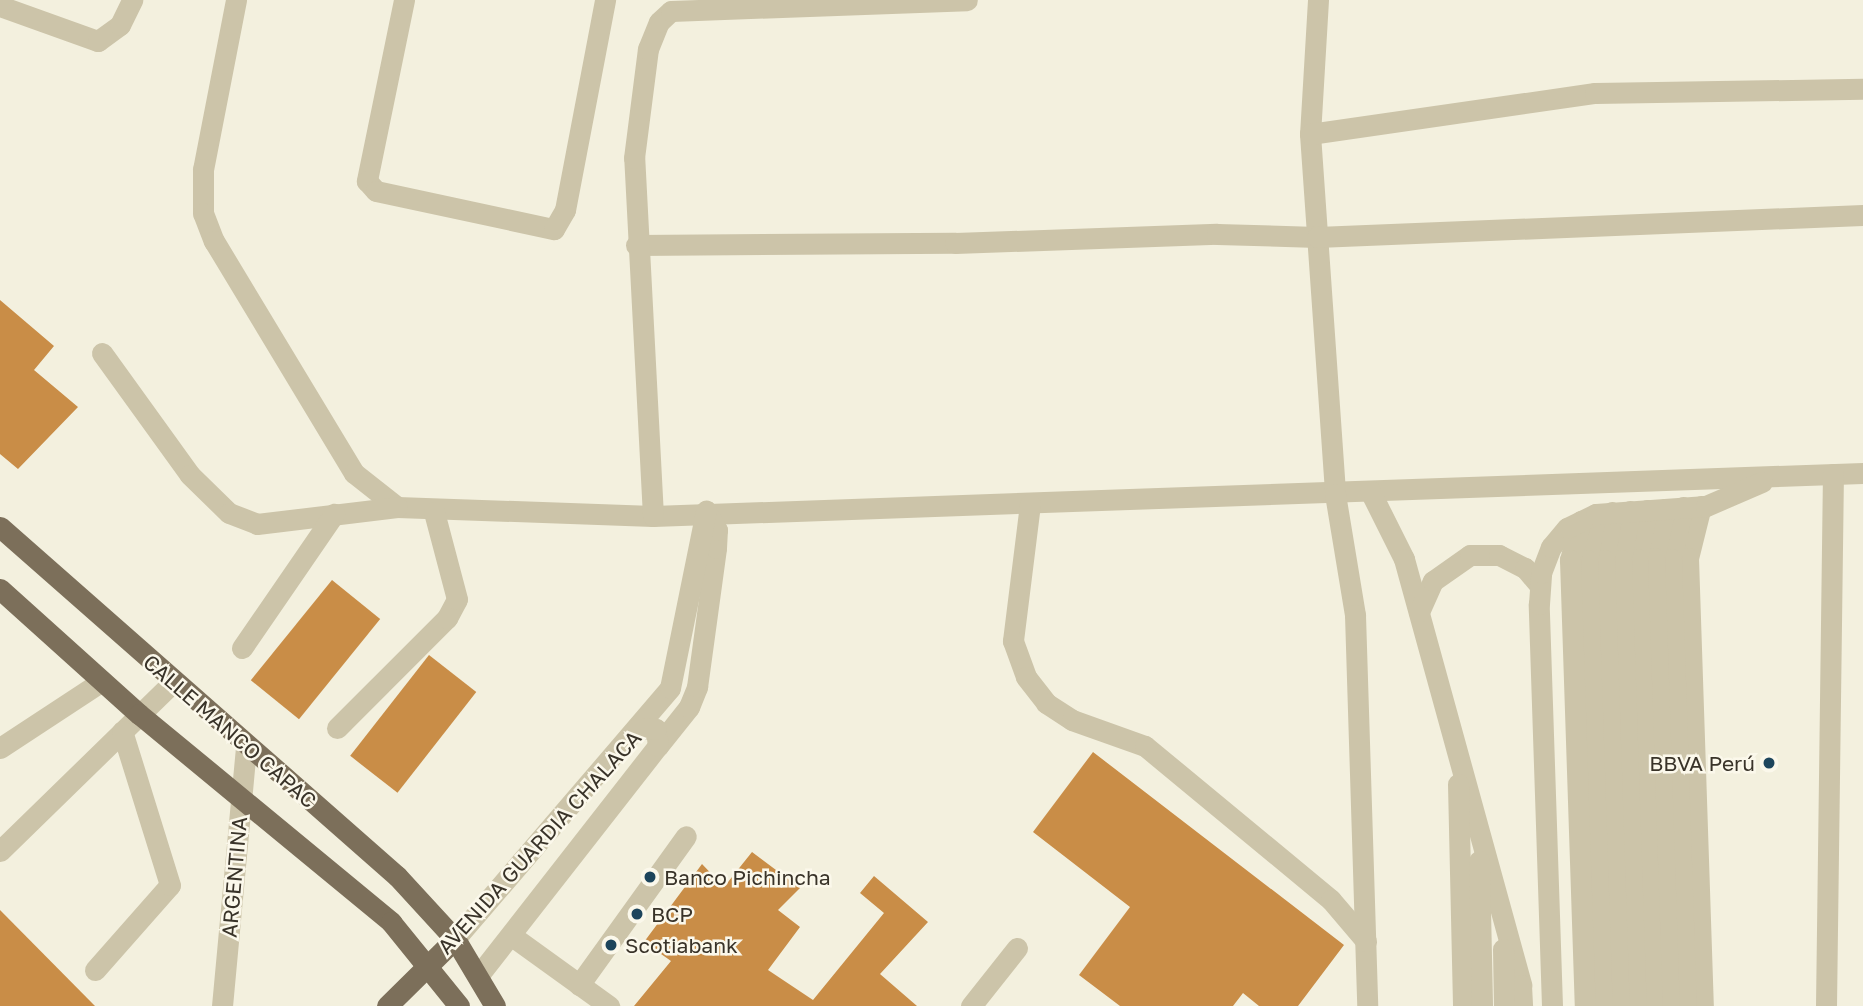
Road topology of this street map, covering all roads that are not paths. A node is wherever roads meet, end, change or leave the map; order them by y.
1 (132, 0) edge
2 (236, 0) edge
3 (404, 0) edge
4 (605, 0) edge
5 (967, 0) edge
6 (1318, 0) edge
7 (0, 6) edge
8 (1863, 89) edge
9 (1310, 134) junction
10 (1863, 215) edge
11 (1317, 237) junction
12 (636, 245) junction
13 (102, 352) dead end
14 (1863, 473) edge
15 (1833, 474) junction
16 (1773, 477) junction
17 (1370, 491) junction
18 (1335, 494) junction
19 (1030, 503) junction
20 (397, 507) junction
21 (706, 511) junction
22 (1639, 511) junction
23 (434, 512) junction
24 (334, 514) junction
25 (653, 516) junction
26 (0, 527) edge
27 (1540, 586) junction
28 (0, 589) edge
29 (1419, 612) junction
30 (242, 648) dead end
31 (102, 681) junction
32 (173, 681) junction
33 (139, 715) junction
34 (337, 728) dead end
35 (638, 728) junction
36 (122, 731) junction
37 (658, 746) junction
38 (246, 747) junction
39 (0, 748) edge
40 (1457, 752) junction
41 (242, 797) junction
42 (1478, 828) junction
43 (686, 836) dead end
44 (543, 839) junction
45 (0, 851) edge
46 (569, 861) junction
47 (1502, 915) junction
48 (512, 936) junction
49 (454, 939) junction
50 (1366, 941) junction
51 (1017, 947) dead end
52 (428, 963) junction
53 (95, 970) dead end
54 (478, 976) junction
55 (579, 985) junction
56 (457, 1005) edge
57 (222, 1006) edge
58 (387, 1006) edge
59 (495, 1006) edge
60 (609, 1006) edge
61 (971, 1006) edge
62 (1367, 1006) edge
63 (1463, 1006) edge
64 (1482, 1006) edge
65 (1504, 1006) edge
66 (1522, 1006) edge
67 (1552, 1006) edge
68 (1585, 1006) edge
69 (1602, 1006) edge
70 (1619, 1006) edge
71 (1636, 1006) edge
72 (1652, 1006) edge
73 (1669, 1006) edge
74 (1686, 1006) edge
75 (1703, 1006) edge
76 (1826, 1006) edge

1 - 7 street
2 - 20 street
3 - 4 street
5 - 12 street
6 - 9 street
8 - 9 street
9 - 11 street
10 - 11 street
11 - 12 street
11 - 18 street
12 - 25 street
13 - 24 street
14 - 15 street
15 - 16 street
15 - 76 street
16 - 17 street
16 - 22 street
17 - 18 street
17 - 29 street
18 - 19 street
18 - 50 street
19 - 21 street
19 - 50 street
20 - 23 street
20 - 24 street
21 - 25 street
21 - 35 street
21 - 37 street
22 - 27 street
22 - 68 street
22 - 69 street
22 - 70 street
22 - 71 street
22 - 72 street
22 - 73 street
22 - 74 street
22 - 75 street
23 - 25 street
23 - 34 street
24 - 30 street
26 - 32 main road, CALLE MANCO CAPAC
27 - 29 street
27 - 67 street
28 - 31 main road, CALLE MANCO CAPAC
29 - 40 street
31 - 33 main road, CALLE MANCO CAPAC
31 - 39 street
32 - 33 street
32 - 38 main road, CALLE MANCO CAPAC
33 - 36 street
33 - 41 main road, CALLE MANCO CAPAC
35 - 37 street, AVENIDA GUARDIA CHALACA
35 - 44 street, AVENIDA GUARDIA CHALACA
36 - 45 street
36 - 53 street
37 - 46 street, AVENIDA GUARDIA CHALACA
38 - 41 street, ARGENTINA
38 - 49 main road, CALLE MANCO CAPAC
40 - 42 street
40 - 63 street
41 - 52 main road, CALLE MANCO CAPAC
41 - 57 street, ARGENTINA
42 - 47 street
42 - 64 street
43 - 55 street
44 - 46 street
44 - 49 street, AVENIDA GUARDIA CHALACA
46 - 48 street, AVENIDA GUARDIA CHALACA
47 - 65 street
47 - 66 street
48 - 54 street, AVENIDA GUARDIA CHALACA
48 - 55 street
49 - 52 main road, AVENIDA GUARDIA CHALACA
49 - 54 main road, CALLE MANCO CAPAC
50 - 62 street
51 - 61 street
52 - 56 main road, CALLE MANCO CAPAC
52 - 58 main road, AVENIDA GUARDIA CHALACA
54 - 56 main road, AVENIDA GUARDIA CHALACA
54 - 59 main road, CALLE MANCO CAPAC
55 - 60 street

